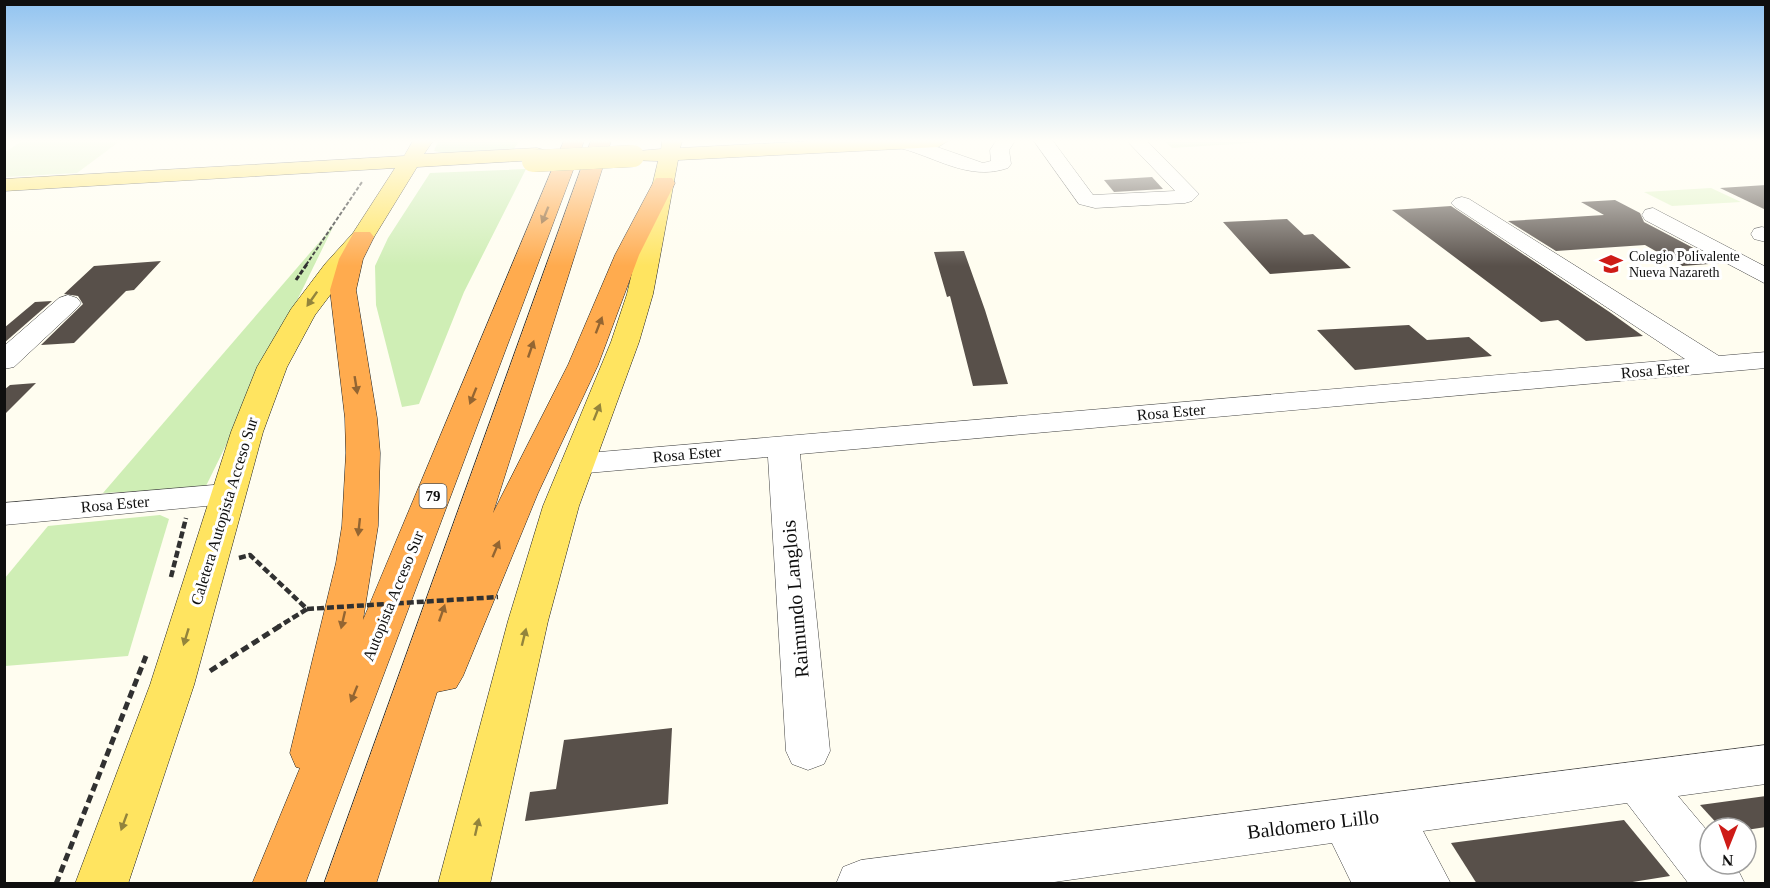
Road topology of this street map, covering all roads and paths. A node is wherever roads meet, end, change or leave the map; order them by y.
1 (54, 182) edge
2 (373, 182) edge
3 (395, 182) edge
4 (558, 182) edge
5 (587, 182) edge
6 (659, 182) edge
7 (664, 182) edge
8 (1073, 182) edge
9 (1177, 182) edge
10 (4, 185) edge
11 (388, 194) junction
12 (1462, 203) dead end
13 (1653, 215) dead end
14 (362, 237) junction
15 (1766, 277) edge
16 (68, 303) dead end
17 (1766, 360) edge
18 (4, 361) edge
19 (1714, 365) junction
20 (783, 446) junction
21 (576, 464) junction
22 (226, 495) junction
23 (4, 514) edge
24 (250, 555) dead end
25 (498, 597) dead end
26 (307, 609) junction
27 (200, 678) dead end
28 (808, 751) dead end
29 (1766, 764) edge
30 (1637, 781) junction
31 (1366, 817) junction
32 (356, 866) edge
33 (285, 867) edge
34 (1050, 871) edge
35 (101, 884) edge
36 (464, 884) edge
37 (861, 884) edge
38 (1379, 884) edge
39 (1426, 884) edge
40 (1720, 884) edge

1 - 10 main road
2 - 11 main road
3 - 11 main road, Caletera Autopista Acceso Sur
4 -> 33 highway, Autopista Acceso Sur / 79
32 -> 5 highway
32 -> 6 highway
21 -> 7 main road
8 - 9 street
11 - 14 main road, Caletera Autopista Acceso Sur
12 - 19 street
13 - 15 street
14 -> 22 main road, Caletera Autopista Acceso Sur
14 -> 33 highway
16 - 18 street
17 - 19 street, Rosa Ester
19 - 20 street, Rosa Ester
20 - 21 street, Rosa Ester
20 - 28 street, Raimundo Langlois
36 -> 21 main road
22 - 23 street, Rosa Ester
22 -> 35 main road, Caletera Autopista Acceso Sur
24 - 26 path
25 - 26 path, bridge
26 - 27 path
29 - 30 street, Baldomero Lillo
30 - 31 street, Baldomero Lillo
30 - 40 street
31 - 34 street, Baldomero Lillo
31 - 38 street
31 - 39 street
34 - 37 street, Baldomero Lillo

